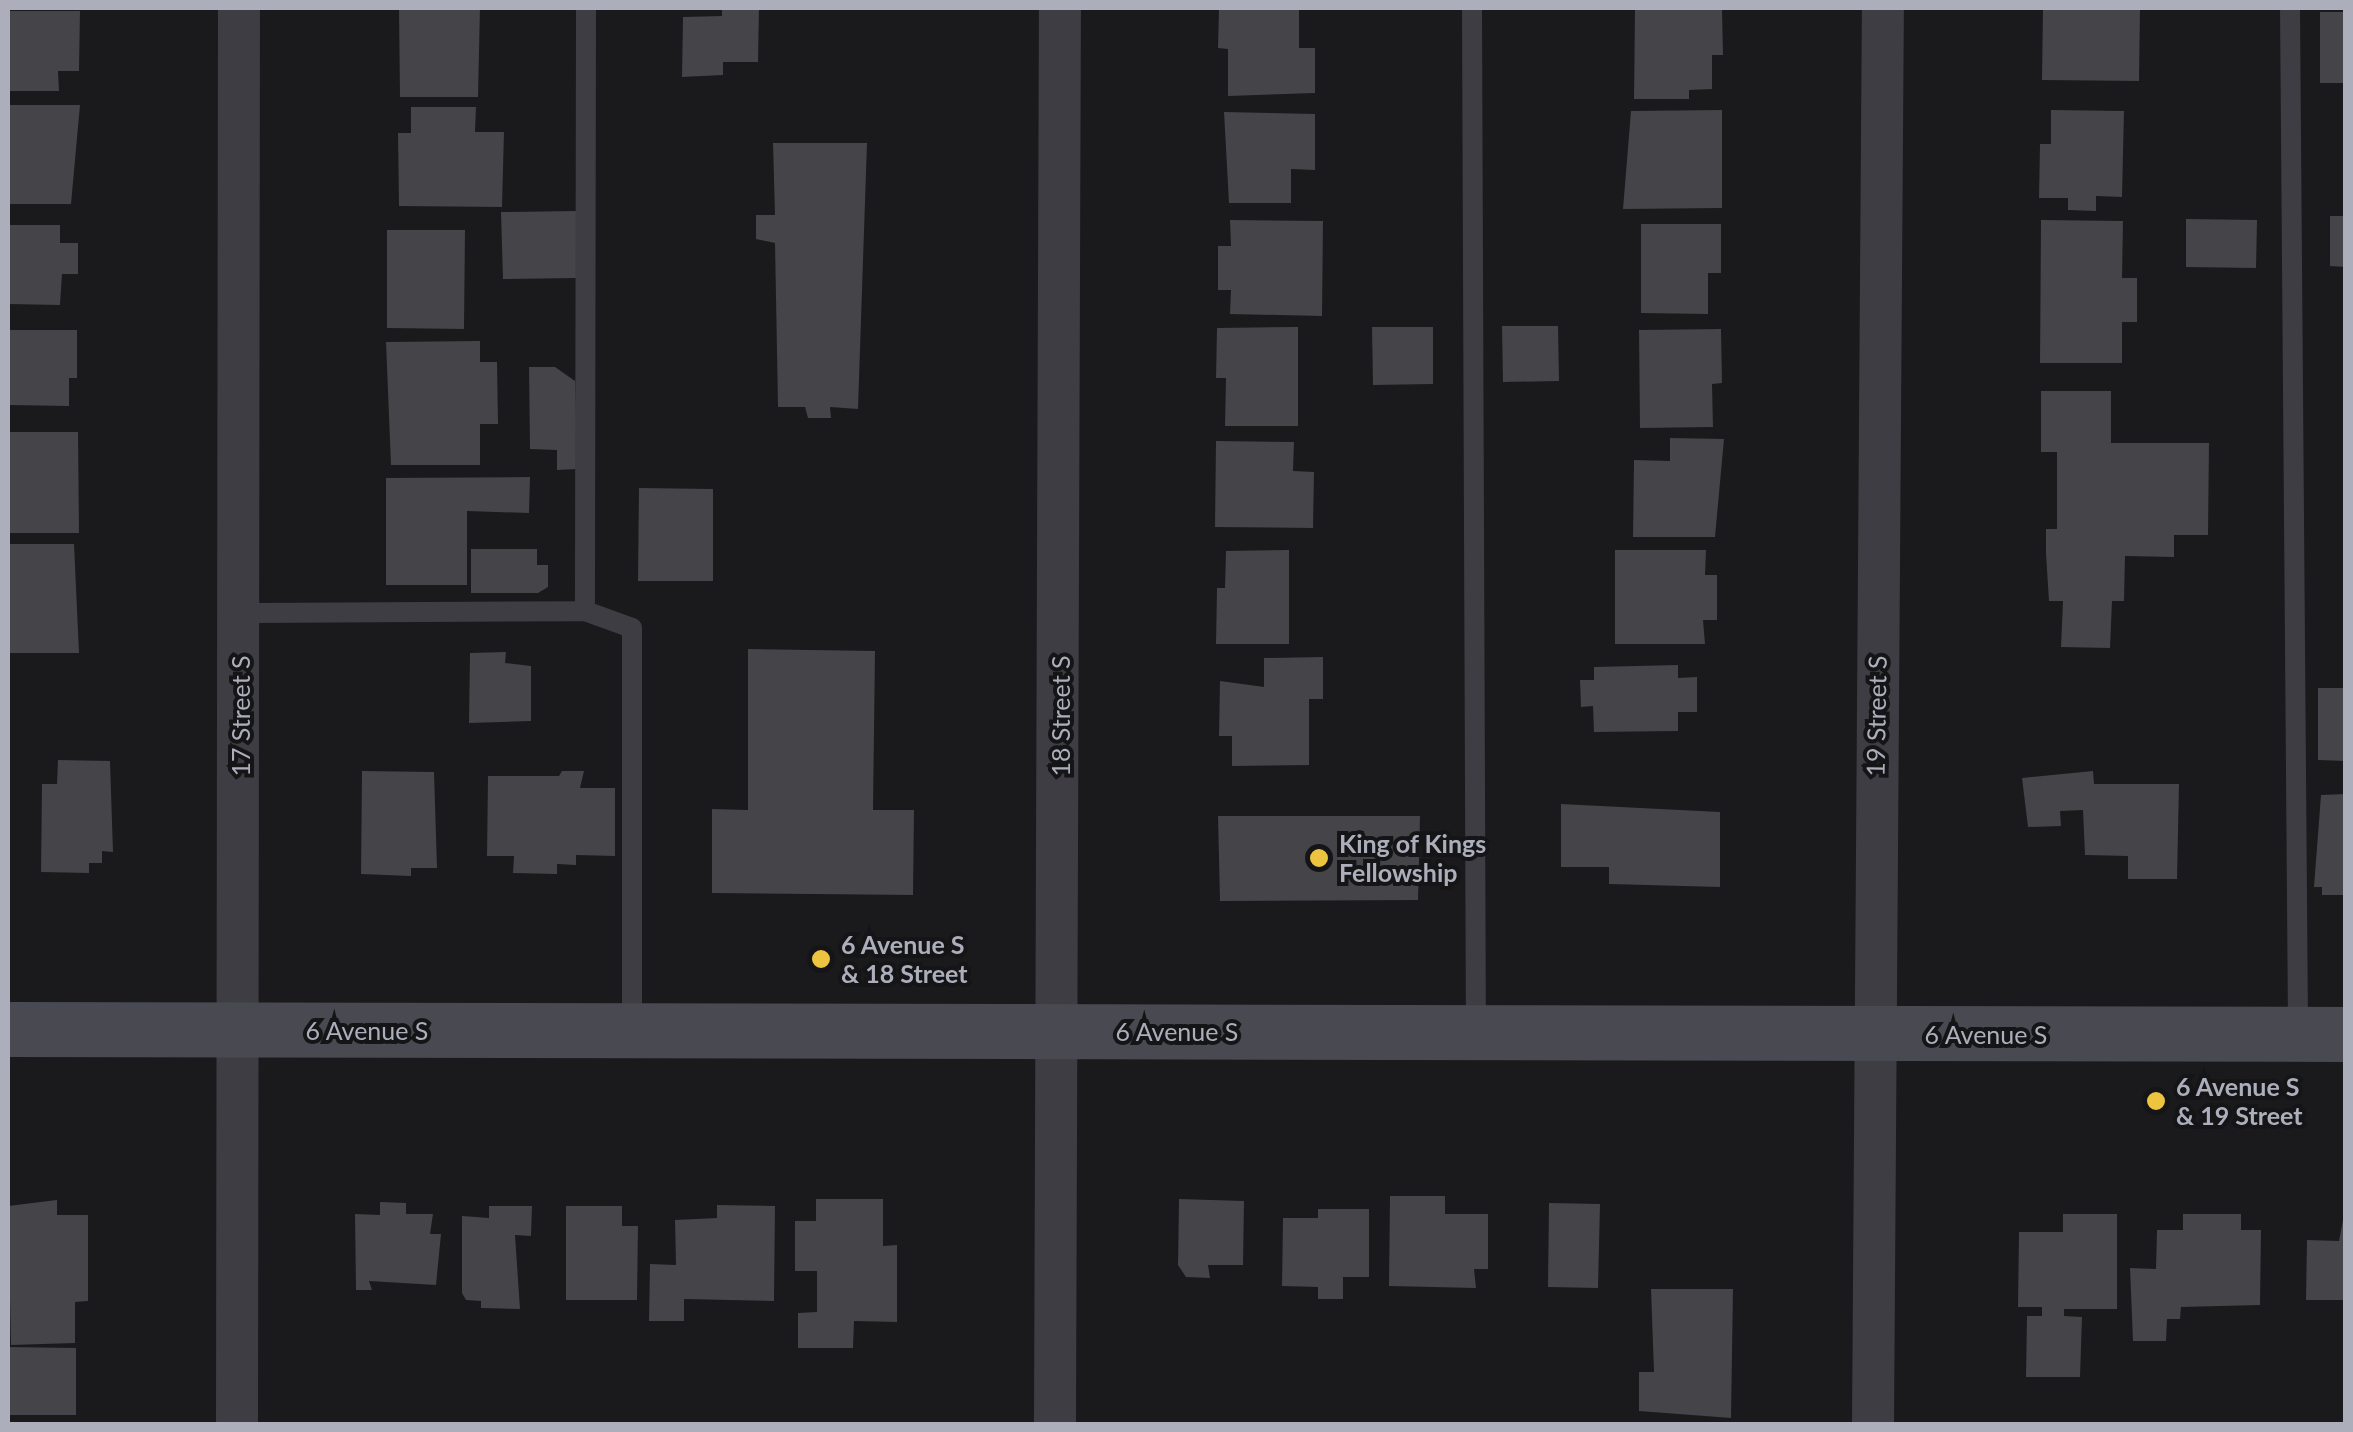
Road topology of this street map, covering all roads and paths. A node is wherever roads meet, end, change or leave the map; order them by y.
1 (239, 8) edge
2 (586, 8) edge
3 (1060, 8) edge
4 (1472, 8) edge
5 (1883, 8) edge
6 (2290, 8) edge
7 (585, 611) junction
8 (240, 612) junction
9 (8, 1029) edge
10 (240, 1030) junction
11 (632, 1030) junction
12 (1060, 1030) junction
13 (1476, 1032) junction
14 (1873, 1034) junction
15 (2322, 1034) edge
16 (237, 1424) edge
17 (1055, 1424) edge
18 (1873, 1424) edge

1 - 8 street, 17 Street S
2 - 7 lane
3 - 12 street, 18 Street S
4 - 13 lane
5 - 14 street, 19 Street S
6 - 15 lane
7 - 8 lane
7 - 11 lane
8 - 10 street, 17 Street S
9 - 10 main road, 6 Avenue S
10 - 11 main road, 6 Avenue S
10 - 16 street, 17 Street S
11 - 12 main road, 6 Avenue S
12 - 13 main road, 6 Avenue S
12 - 17 street, 18 Street S
13 - 14 main road, 6 Avenue S
14 - 15 main road, 6 Avenue S
14 - 18 street, 19 Street S

